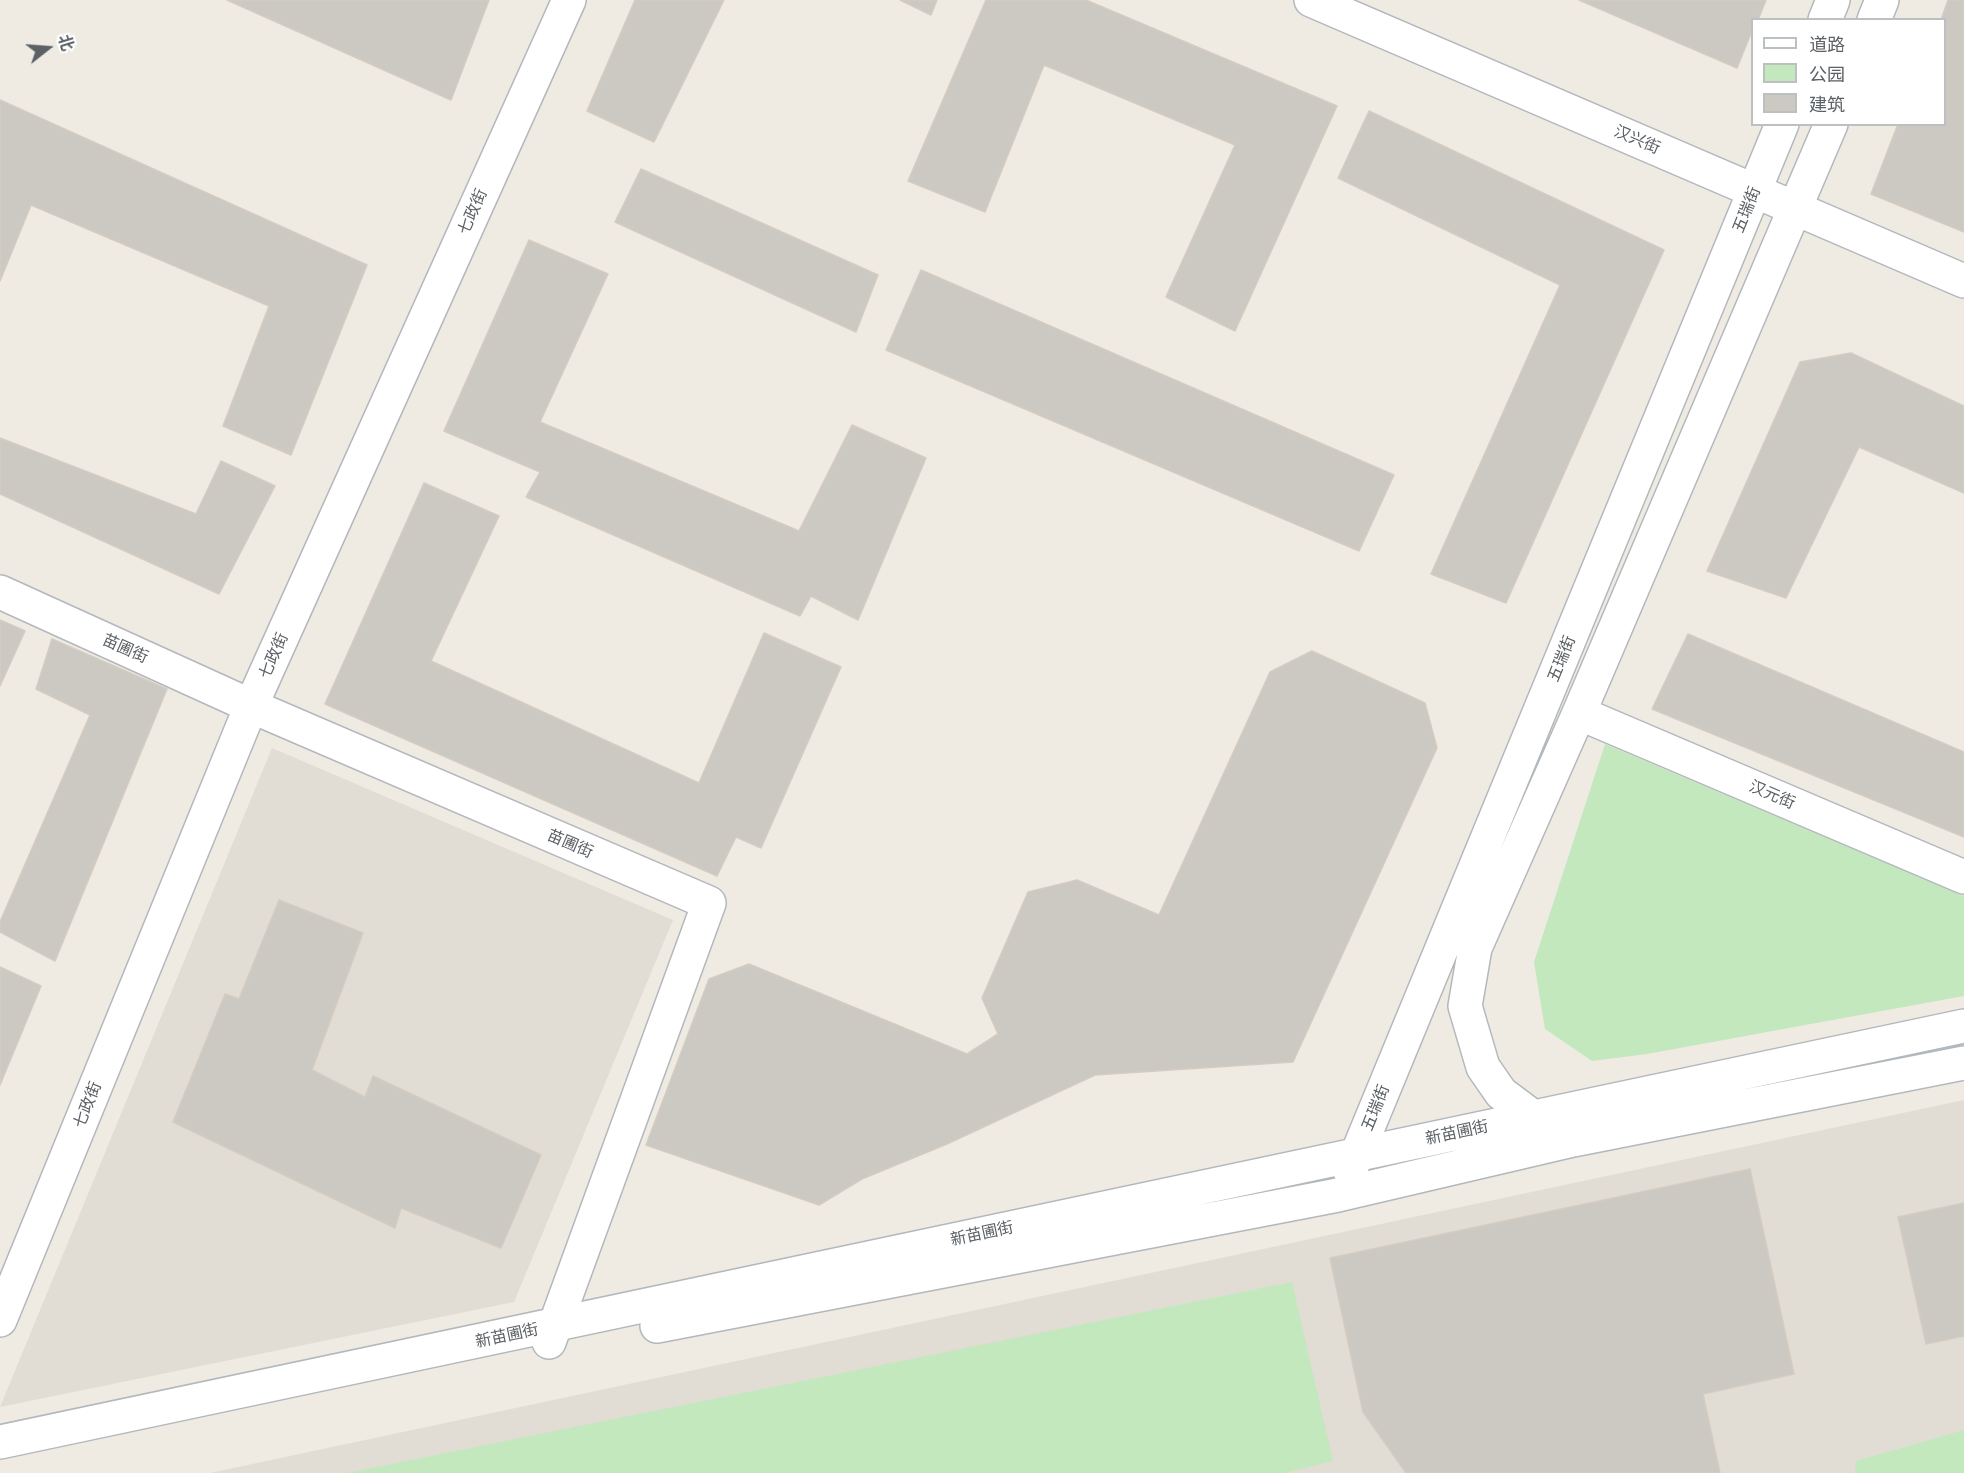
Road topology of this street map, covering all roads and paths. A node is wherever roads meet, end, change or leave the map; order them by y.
1 (569, 0) edge
2 (1311, 0) edge
3 (1833, 0) edge
4 (1882, 0) edge
5 (1826, 18) edge
6 (1875, 18) edge
7 (1781, 126) edge
8 (1831, 126) edge
9 (1755, 191) junction
10 (1797, 209) junction
11 (1964, 281) edge
12 (0, 592) edge
13 (251, 706) junction
14 (1579, 713) junction
15 (1964, 877) edge
16 (1964, 1026) edge
17 (1964, 1063) edge
18 (1533, 1117) junction
19 (1357, 1155) junction
20 (1341, 1194) junction
21 (0, 1320) edge
22 (551, 1336) junction
23 (0, 1442) edge
24 (0, 1460) edge

1 - 13 main road, 七政街
2 - 9 main road, 汉兴街
3 - 5 main road
4 - 6 main road
7 - 9 main road, 五瑞街
8 - 10 main road
9 - 10 main road, 汉兴街
9 - 19 main road, 五瑞街
10 - 11 main road, 汉兴街
10 - 14 main road
12 - 13 main road, 苗圃街
13 - 21 main road, 七政街
13 - 22 main road, 苗圃街
14 - 15 main road, 汉元街
14 - 18 main road
16 - 18 main road, 新苗圃街
17 - 20 main road, 新苗圃街
18 - 19 main road, 新苗圃街
19 - 20 main road, 五瑞街
19 - 22 main road, 新苗圃街
20 - 22 main road, 新苗圃街
22 - 23 main road, 新苗圃街
22 - 24 main road, 新苗圃街

